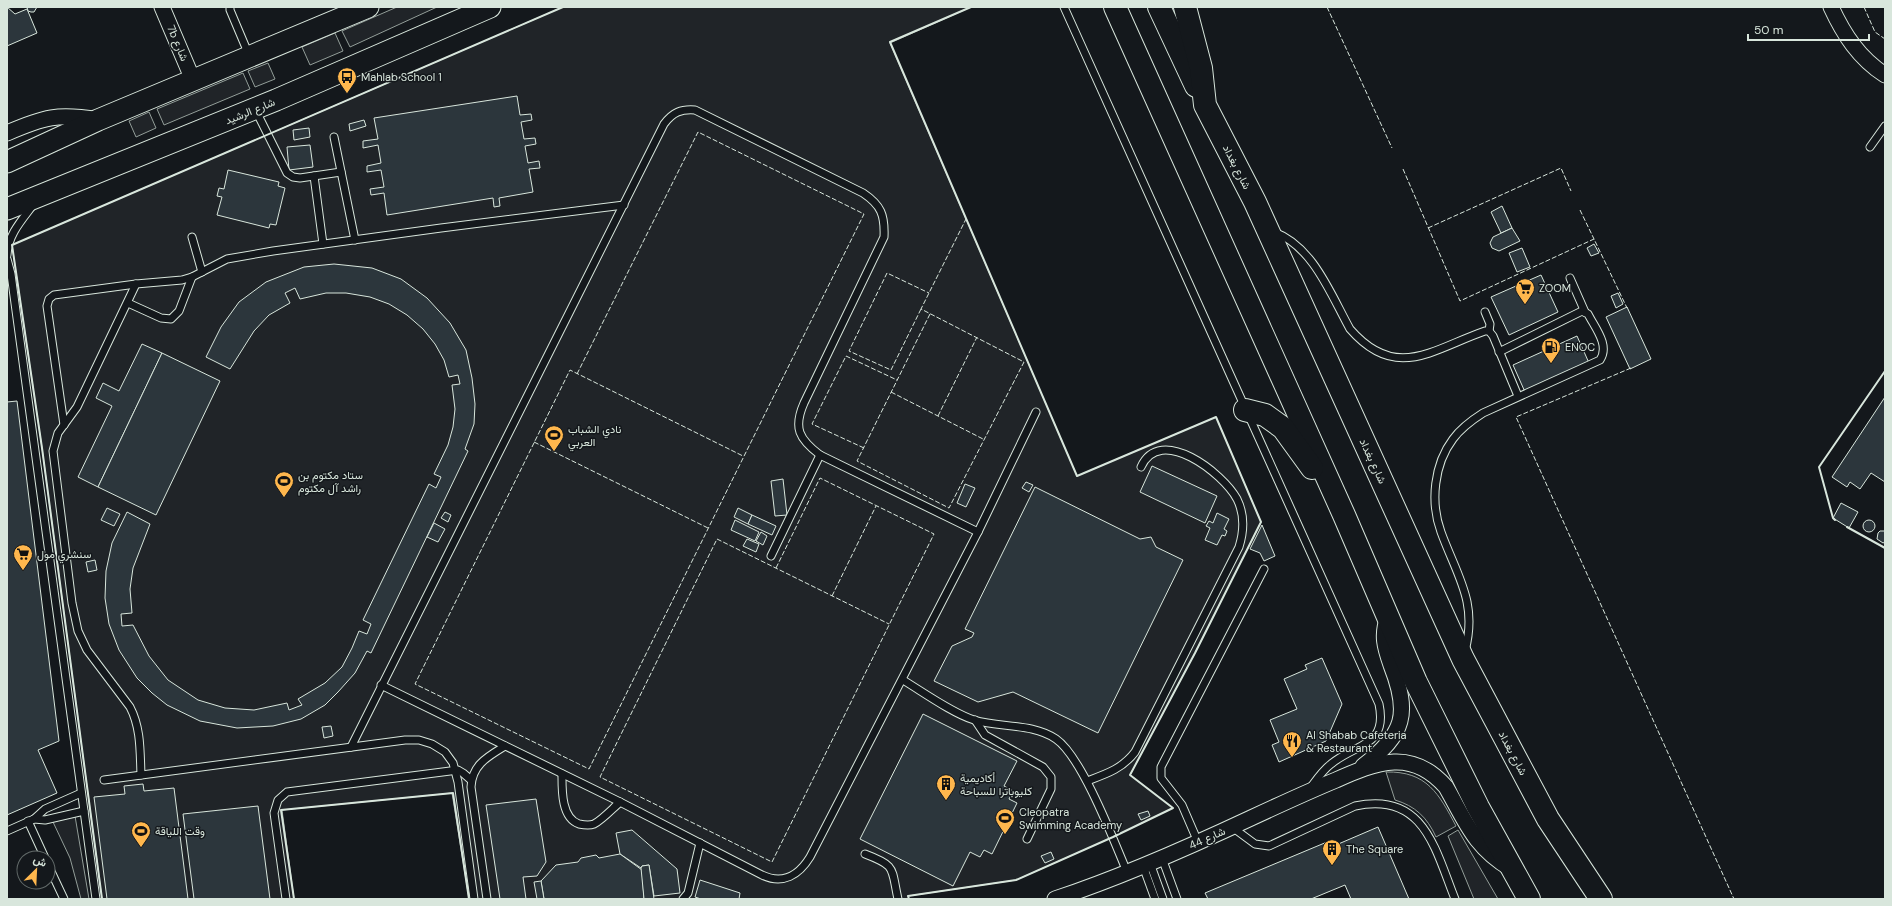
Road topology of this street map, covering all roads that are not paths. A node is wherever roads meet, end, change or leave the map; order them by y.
1 (162, 7) edge
2 (230, 7) edge
3 (368, 7) edge
4 (490, 7) edge
5 (1064, 7) edge
6 (1110, 7) edge
7 (1115, 7) edge
8 (1159, 7) edge
9 (1185, 7) edge
10 (1831, 7) edge
11 (1129, 38) junction
12 (249, 57) junction
13 (1885, 75) edge
14 (193, 80) junction
15 (1205, 105) junction
16 (254, 109) junction
17 (98, 120) junction
18 (1885, 126) edge
19 (7, 133) edge
20 (334, 137) dead end
21 (1870, 147) dead end
22 (7, 162) edge
23 (341, 172) junction
24 (314, 176) junction
25 (41, 195) junction
26 (624, 205) junction
27 (7, 209) edge
28 (1267, 230) junction
29 (192, 237) dead end
30 (355, 240) junction
31 (323, 244) junction
32 (7, 255) edge
33 (7, 260) edge
34 (202, 272) junction
35 (9, 274) edge
36 (192, 277) junction
37 (1570, 278) dead end
38 (136, 284) junction
39 (128, 303) junction
40 (1485, 312) dead end
41 (1586, 312) junction
42 (1489, 331) junction
43 (1500, 352) junction
44 (1518, 396) junction
45 (1244, 410) junction
46 (1036, 412) dead end
47 (64, 425) junction
48 (820, 455) junction
49 (1141, 467) dead end
50 (1344, 515) junction
51 (978, 532) junction
52 (771, 556) dead end
53 (1264, 569) dead end
54 (1388, 617) junction
55 (1463, 659) junction
56 (903, 680) junction
57 (381, 685) junction
58 (975, 720) junction
59 (505, 746) junction
60 (351, 747) junction
61 (455, 771) junction
62 (1356, 771) junction
63 (562, 774) junction
64 (141, 775) junction
65 (104, 780) dead end
66 (471, 780) junction
67 (1087, 781) junction
68 (1307, 792) junction
69 (81, 793) junction
70 (620, 802) junction
71 (84, 811) junction
72 (31, 820) junction
73 (1231, 827) junction
74 (7, 831) edge
75 (1026, 839) dead end
76 (1198, 842) junction
77 (700, 843) junction
78 (42, 850) edge
79 (866, 854) dead end
80 (1152, 862) junction
81 (1512, 870) junction
82 (1127, 872) junction
83 (56, 882) edge
84 (1064, 898) edge
85 (64, 899) edge
86 (96, 899) edge
87 (286, 899) edge
88 (474, 899) edge
89 (488, 899) edge
90 (684, 899) edge
91 (898, 899) edge
92 (1155, 899) edge
93 (1163, 899) edge
94 (1177, 899) edge
95 (1455, 899) edge
96 (1529, 899) edge
97 (1601, 899) edge

1 - 14 street, 7b شارع
2 - 12 lane
3 - 12 main road
4 - 16 main road, شارع الرشيد
5 - 45 lane
6 - 11 main road
7 - 11 main road
8 - 15 main road
9 - 15 main road, شارع بغداد
10 - 13 street
11 - 50 main road
12 - 14 main road
14 - 17 main road
15 - 28 main road, شارع بغداد
16 - 24 lane
16 - 25 main road, شارع الرشيد
17 - 19 street
17 - 22 main road
18 - 21 lane
20 - 23 lane
23 - 24 lane
23 - 30 lane
24 - 31 lane
25 - 27 main road, شارع الرشيد
25 - 32 lane
26 - 30 lane
26 - 48 lane
26 - 57 lane
28 - 42 lane
28 - 55 main road, شارع بغداد
29 - 34 lane
30 - 31 lane
31 - 34 lane
33 - 35 lane
34 - 36 lane
35 - 69 lane
36 - 38 lane
36 - 39 lane
37 - 41 lane
38 - 39 lane
38 - 47 lane
39 - 47 lane
40 - 42 lane
41 - 43 lane
41 - 44 lane
42 - 43 lane
43 - 44 lane
44 - 55 lane
45 - 50 main road
45 - 68 lane
46 - 51 lane
47 - 64 lane
48 - 51 lane
48 - 52 lane
49 - 67 lane
50 - 54 main road
51 - 56 lane
53 - 76 lane
54 - 62 street, شارع 44
54 - 81 main road
55 - 97 main road, شارع بغداد
56 - 58 lane
56 - 77 lane
57 - 59 lane
57 - 60 lane
58 - 67 lane
58 - 75 lane
59 - 63 lane
59 - 66 lane
60 - 61 lane
60 - 64 lane
61 - 66 lane
61 - 87 lane
61 - 88 lane
62 - 68 street, شارع 44
62 - 81 street, شارع 44
63 - 70 lane
63 - 70 lane
64 - 65 lane
66 - 89 lane
67 - 82 lane
68 - 73 street, شارع 44
69 - 71 lane
69 - 72 lane
70 - 77 lane
71 - 72 lane
71 - 86 lane
72 - 74 lane
72 - 78 lane
73 - 76 street, شارع 44
73 - 95 lane
76 - 80 street, شارع 44
77 - 90 lane
79 - 91 lane
80 - 82 street, شارع 44
80 - 92 lane
80 - 93 lane
80 - 94 lane
81 - 96 main road
82 - 84 street, شارع 44
83 - 85 lane

